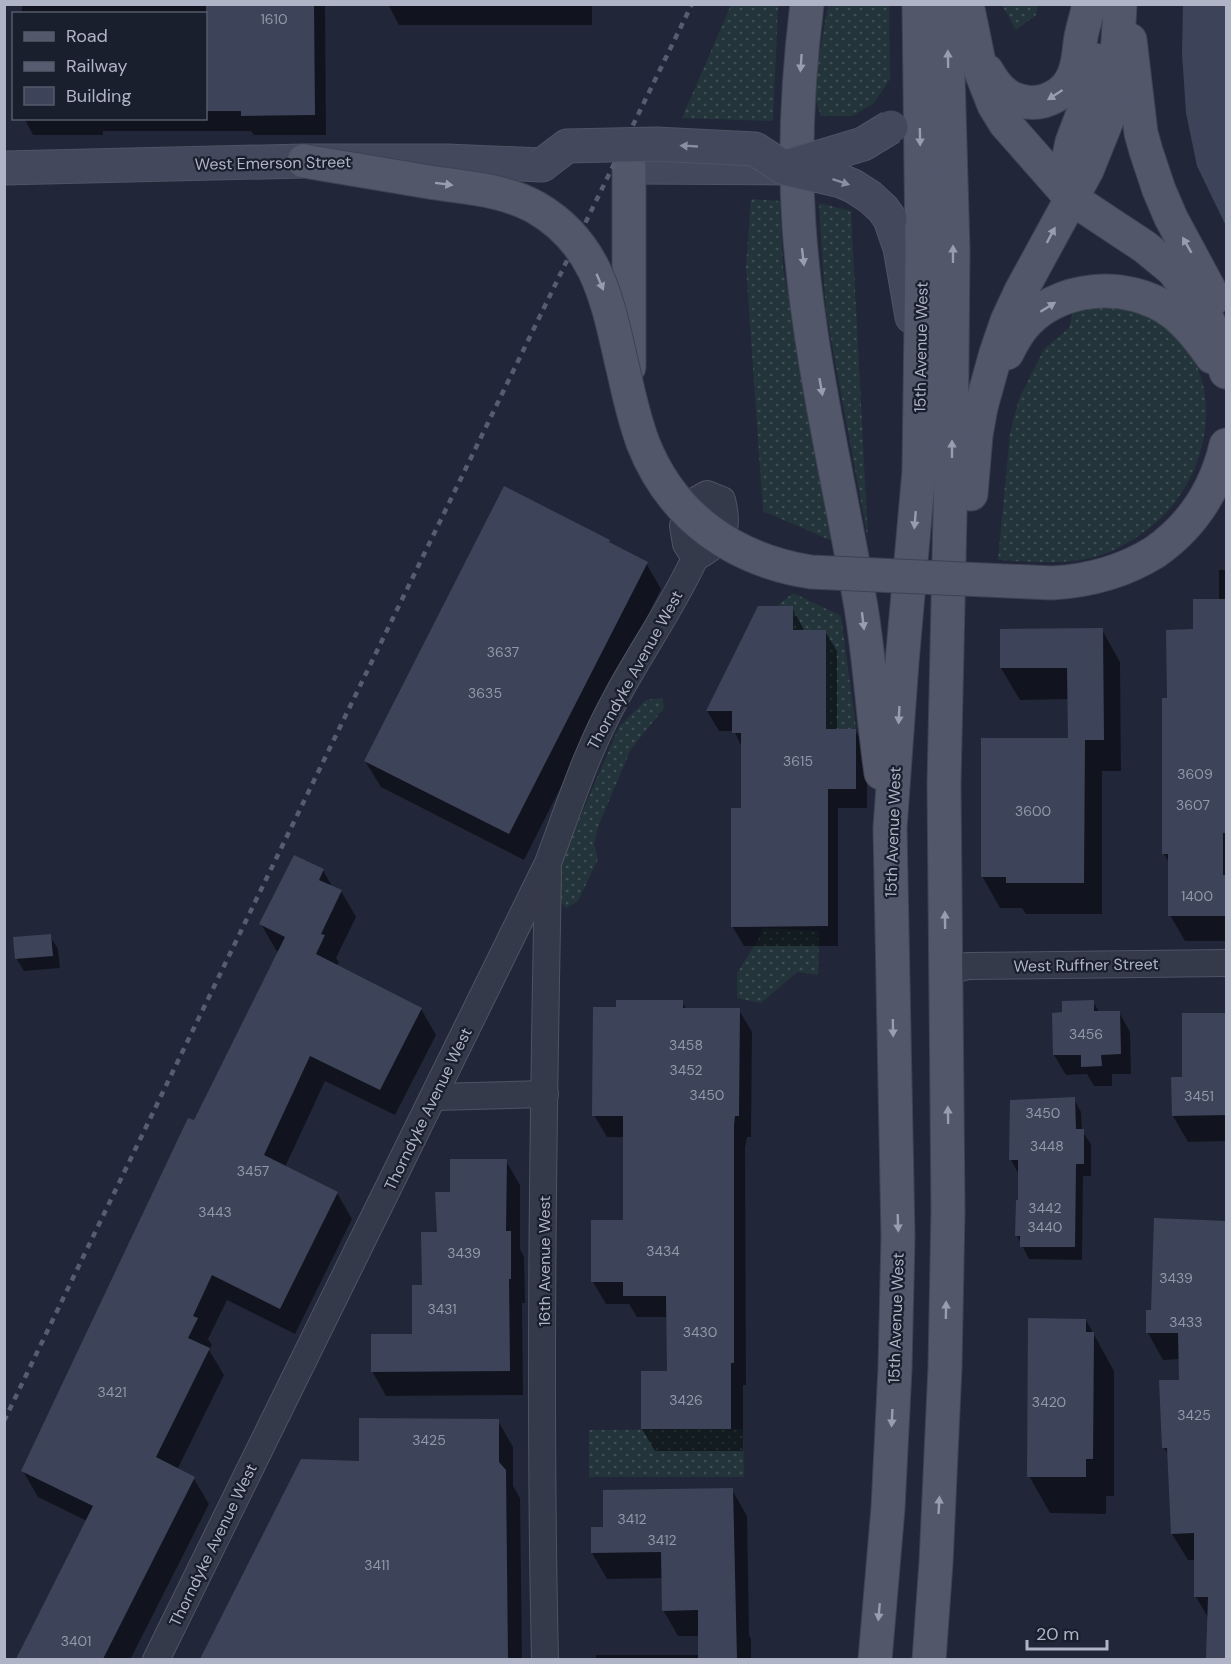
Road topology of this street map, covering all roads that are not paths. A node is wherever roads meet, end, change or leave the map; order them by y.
1 (807, 4) edge
2 (919, 4) edge
3 (946, 4) edge
4 (967, 4) edge
5 (1091, 4) edge
6 (1121, 4) edge
7 (919, 37) junction
8 (975, 48) junction
9 (304, 161) junction
10 (542, 165) junction
11 (628, 167) junction
12 (19, 168) edge
13 (784, 168) junction
14 (1071, 198) junction
15 (1227, 337) edge
16 (1227, 372) edge
17 (921, 378) junction
18 (1227, 383) edge
19 (986, 385) junction
20 (630, 399) junction
21 (1227, 445) edge
22 (695, 558) dead end
23 (945, 722) junction
24 (890, 828) junction
25 (548, 863) junction
26 (1227, 963) edge
27 (946, 971) junction
28 (544, 1094) junction
29 (435, 1097) junction
30 (936, 1563) junction
31 (156, 1659) edge
32 (545, 1659) edge
33 (874, 1659) edge
34 (929, 1659) edge
35 (944, 1659) edge

1 -> 24 main road
2 - 7 main road, 15th Avenue West
23 -> 3 main road, 15th Avenue West
4 - 8 main road
5 -> 8 main road
5 - 14 main road
6 - 14 main road
15 -> 6 main road
7 - 13 main road, West Emerson Street, bridge
7 -> 17 main road, 15th Avenue West
8 - 14 main road
9 - 10 main road, West Emerson Street, bridge
9 - 12 main road, West Emerson Street
9 -> 20 main road, bridge
10 - 11 main road, West Emerson Street
13 -> 10 main road, West Emerson Street, bridge
11 - 13 main road, West Emerson Street
11 - 20 main road, bridge
13 -> 17 main road, West Emerson Street, bridge
14 - 16 main road
19 -> 14 main road
17 -> 24 main road, 15th Avenue West
19 -> 18 main road
19 - 23 main road
20 - 21 main road, bridge
22 - 25 street, Thorndyke Avenue West
27 -> 23 main road, 15th Avenue West
24 -> 33 main road, 15th Avenue West
25 - 28 street, 16th Avenue West
25 - 29 street, Thorndyke Avenue West
26 - 27 street, West Ruffner Street
30 -> 27 main road, 15th Avenue West
28 - 29 street
28 - 32 street, 16th Avenue West
29 - 31 street, Thorndyke Avenue West
30 - 34 main road, 15th Avenue West
30 - 35 main road

